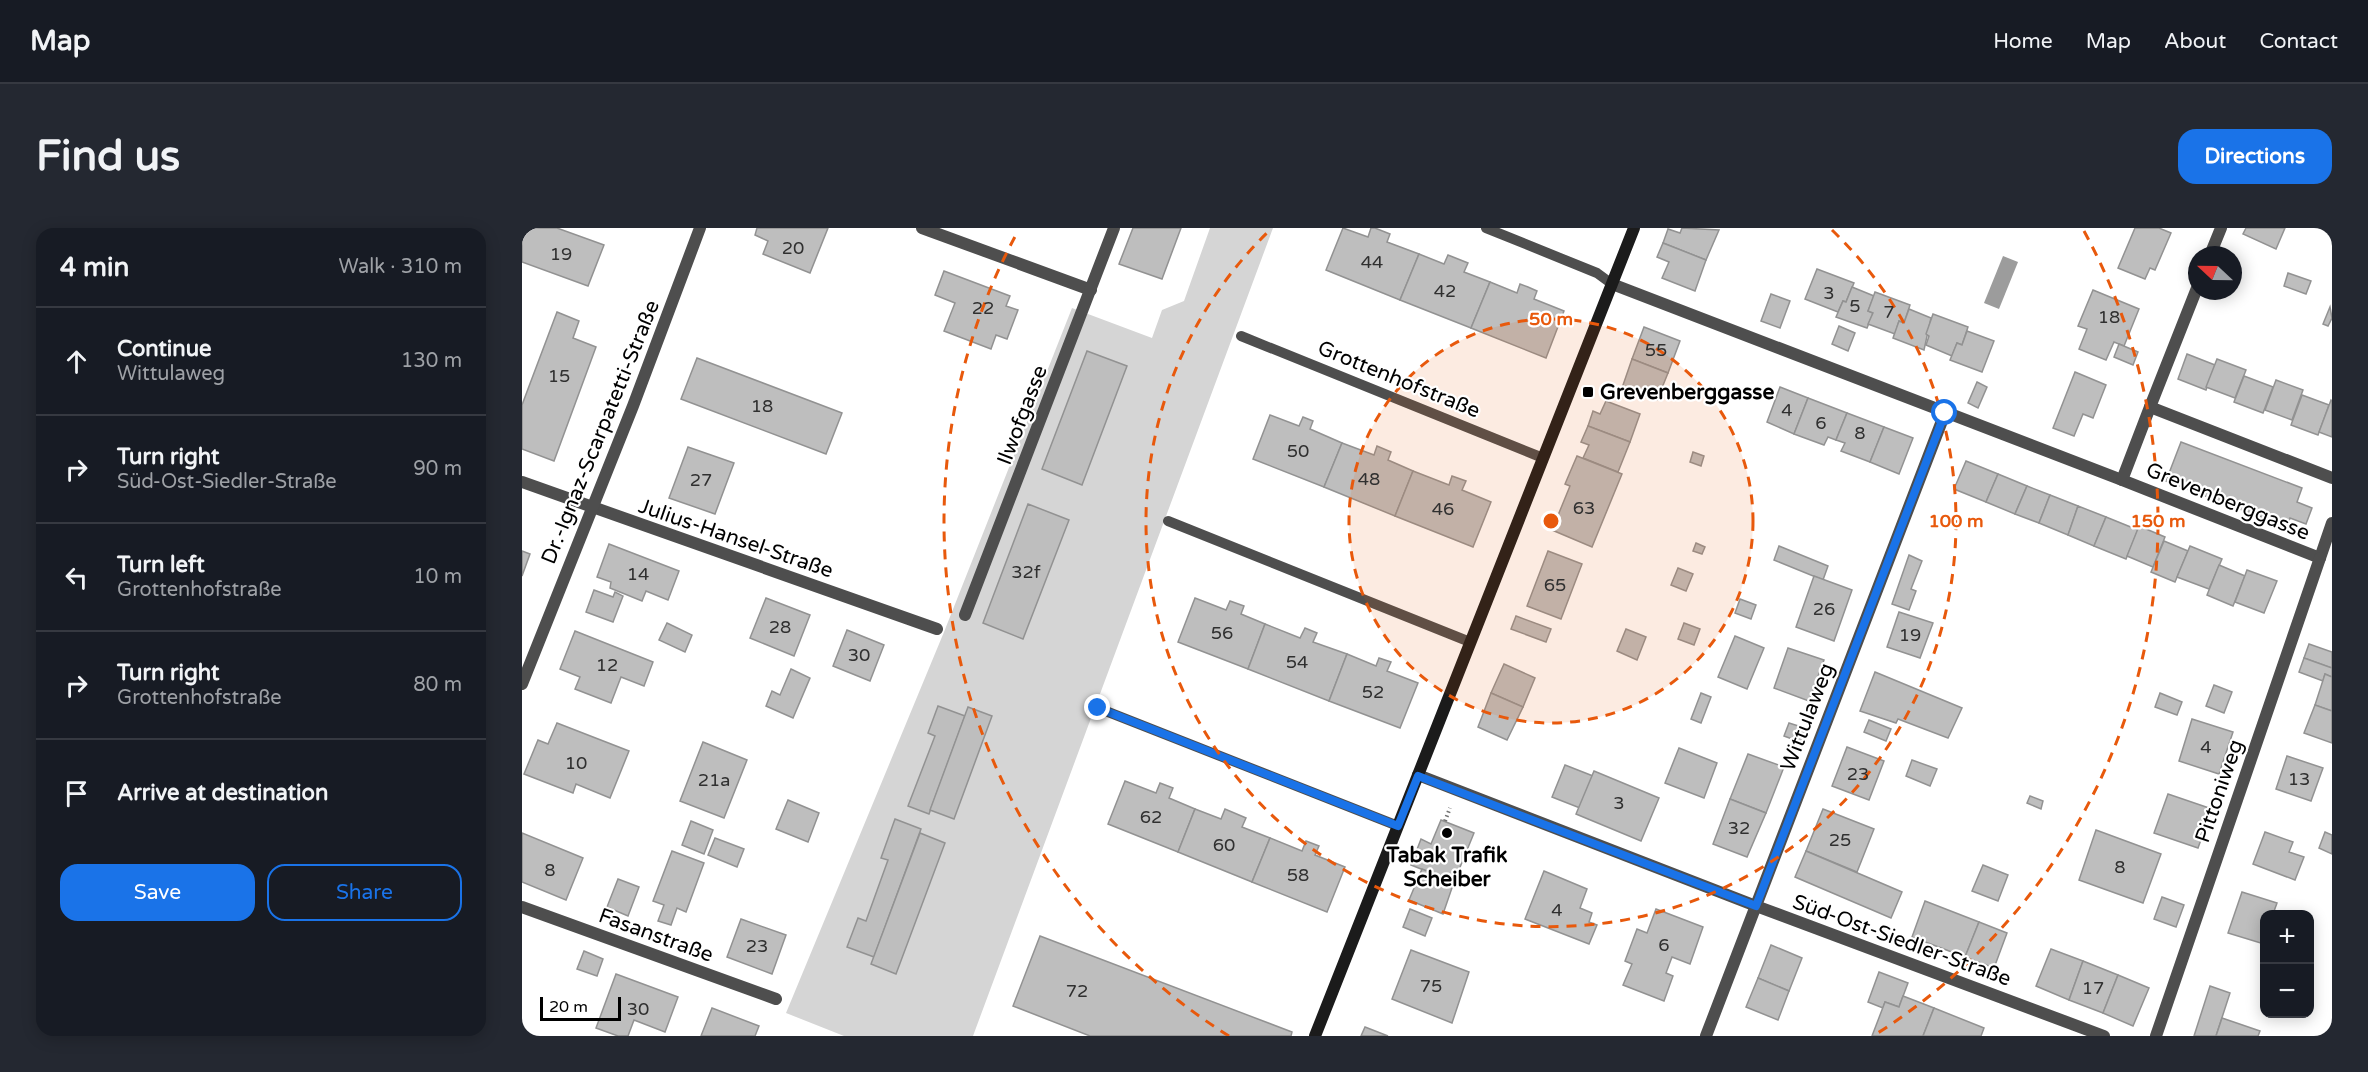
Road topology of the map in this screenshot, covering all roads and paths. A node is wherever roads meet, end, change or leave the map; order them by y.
1 (700, 228) edge
2 (922, 228) edge
3 (1114, 228) edge
4 (1486, 228) edge
5 (1634, 228) edge
6 (2221, 228) edge
7 (2214, 246) edge
8 (1612, 284) junction
9 (1091, 290) junction
10 (2192, 300) edge
11 (1241, 336) dead end
12 (2150, 407) junction
13 (1945, 413) junction
14 (1543, 458) junction
15 (2332, 478) edge
16 (2122, 480) junction
17 (522, 482) edge
18 (591, 507) junction
19 (1168, 521) dead end
20 (2332, 523) edge
21 (2320, 558) junction
22 (965, 615) dead end
23 (937, 629) dead end
24 (1470, 642) junction
25 (522, 684) edge
26 (1098, 708) dead end
27 (1418, 776) junction
28 (1447, 814) dead end
29 (1445, 821) dead end
30 (1398, 826) junction
31 (1756, 906) junction
32 (522, 907) edge
33 (776, 999) dead end
34 (1315, 1036) edge
35 (1706, 1036) edge
36 (2104, 1036) edge
37 (2156, 1036) edge

1 - 18 street, Dr.-Ignaz-Scarpatetti-Straße
2 - 9 street
3 - 9 street, Ilwofgasse
4 - 8 lane
5 - 8 main road
6 - 7 street
8 - 13 street, Grevenberggasse
8 - 14 main road
9 - 22 street, Ilwofgasse
10 - 12 street
11 - 14 lane, Grottenhofstraße
12 - 15 street
12 - 16 street, Grevenberggasse
13 - 16 street, Grevenberggasse
13 - 31 street, Wittulaweg
14 - 24 main road
16 - 21 street, Grevenberggasse
17 - 18 street, Julius-Hansel-Straße
18 - 23 street, Julius-Hansel-Straße
18 - 25 street, Dr.-Ignaz-Scarpatetti-Straße
19 - 24 lane
20 - 21 street, Grevenberggasse
21 - 37 street, Pittoniweg
24 - 27 main road
26 - 30 lane
27 - 30 main road
27 - 31 street, Süd-Ost-Siedler-Straße
28 - 29 path
30 - 34 main road
31 - 35 street, Wittulaweg
31 - 36 street, Süd-Ost-Siedler-Straße
32 - 33 street, Fasanstraße

